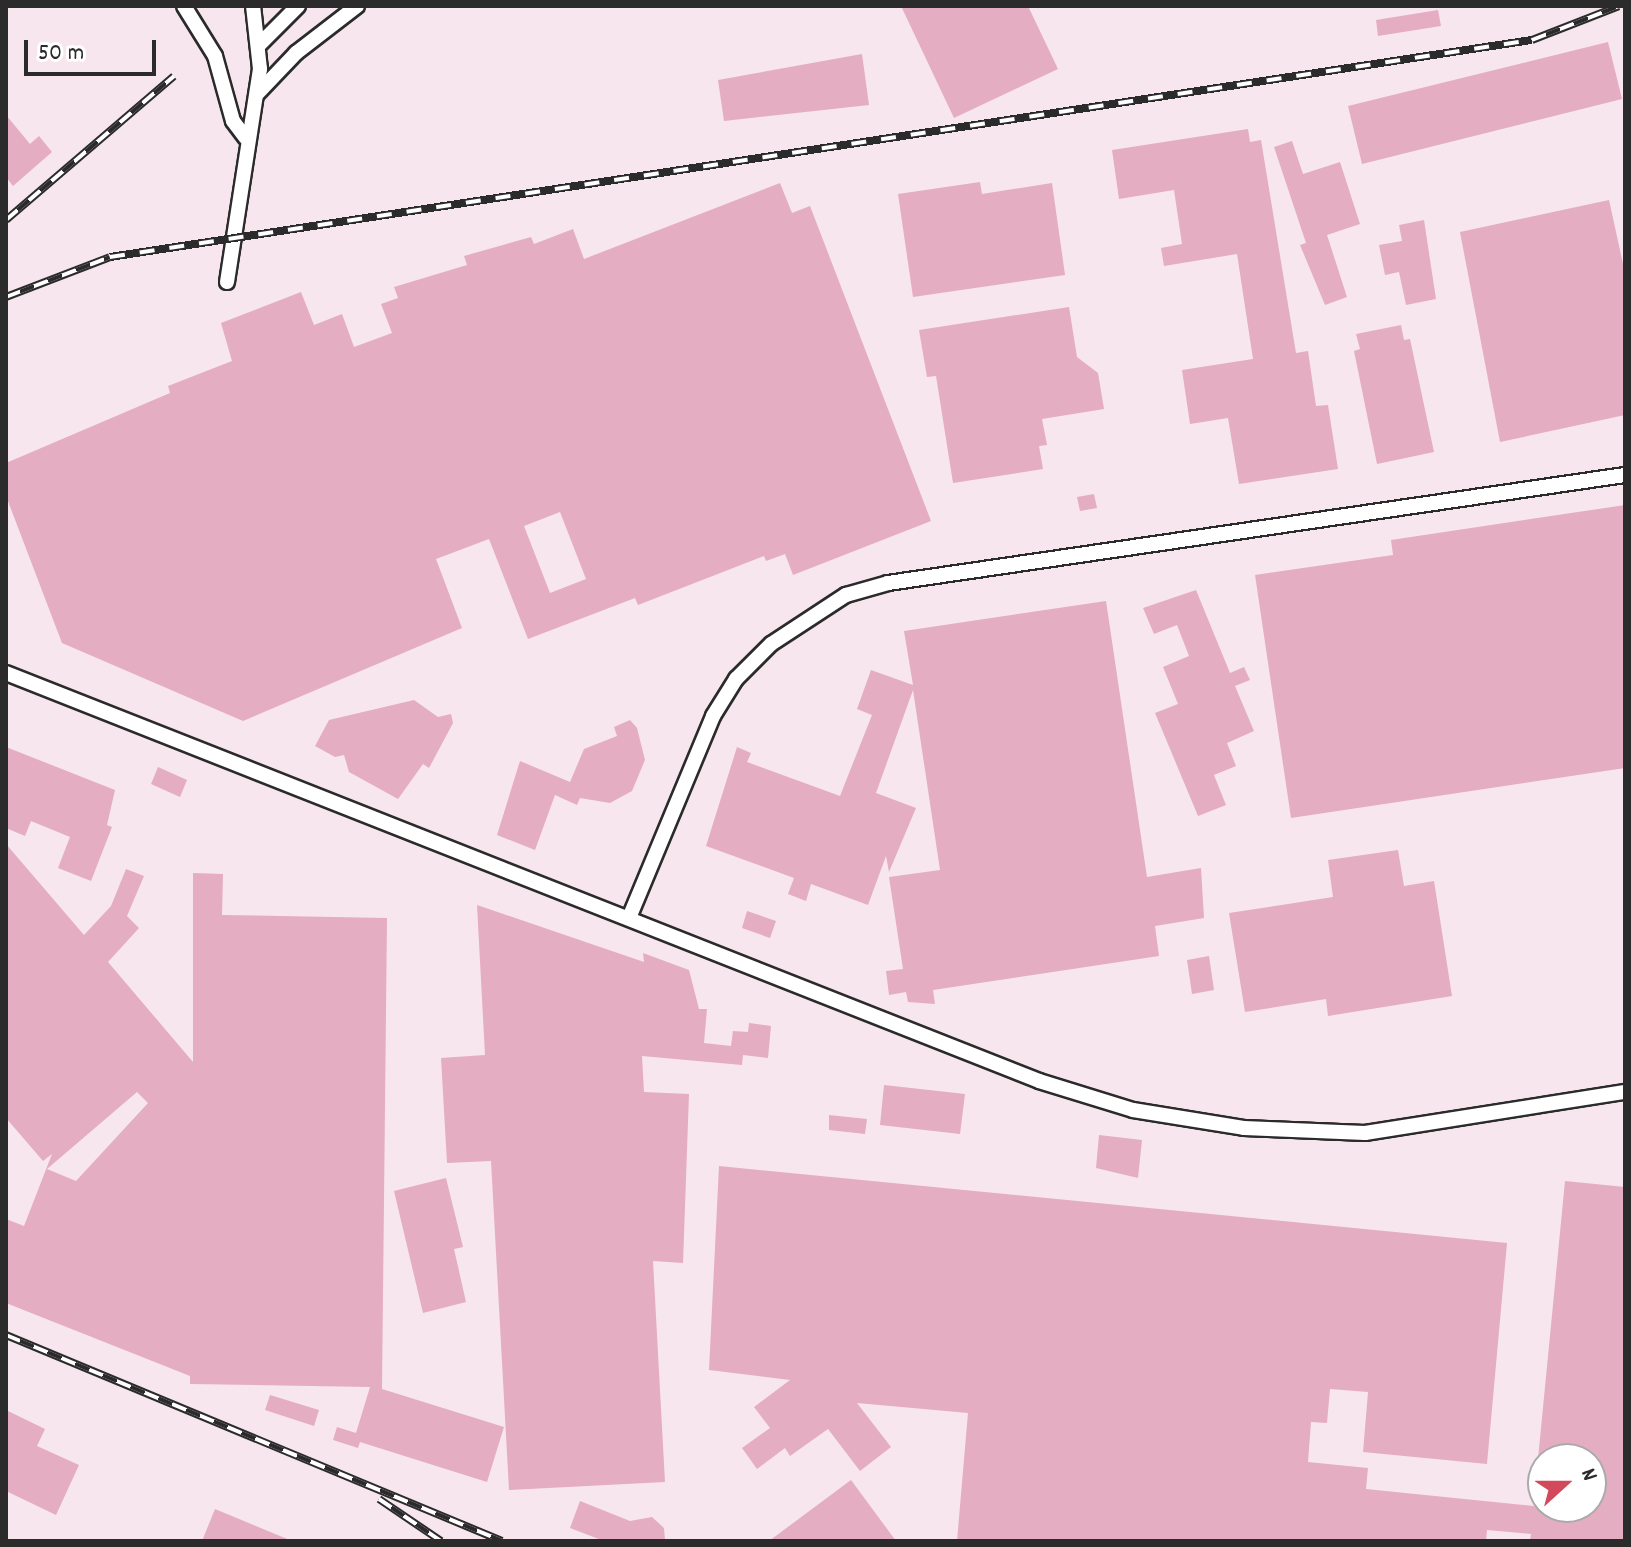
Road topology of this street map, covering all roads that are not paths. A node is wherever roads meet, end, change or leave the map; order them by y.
1 (184, 6) edge
2 (253, 6) edge
3 (298, 6) edge
4 (357, 6) edge
5 (260, 44) junction
6 (257, 94) junction
7 (246, 138) junction
8 (227, 282) dead end
9 (1625, 475) edge
10 (6, 673) edge
11 (629, 918) junction
12 (1625, 1092) edge

1 - 7 street
2 - 5 street
3 - 5 street
4 - 6 street
5 - 6 street
6 - 7 street
7 - 8 street
9 - 11 street
10 - 11 street
11 - 12 street

